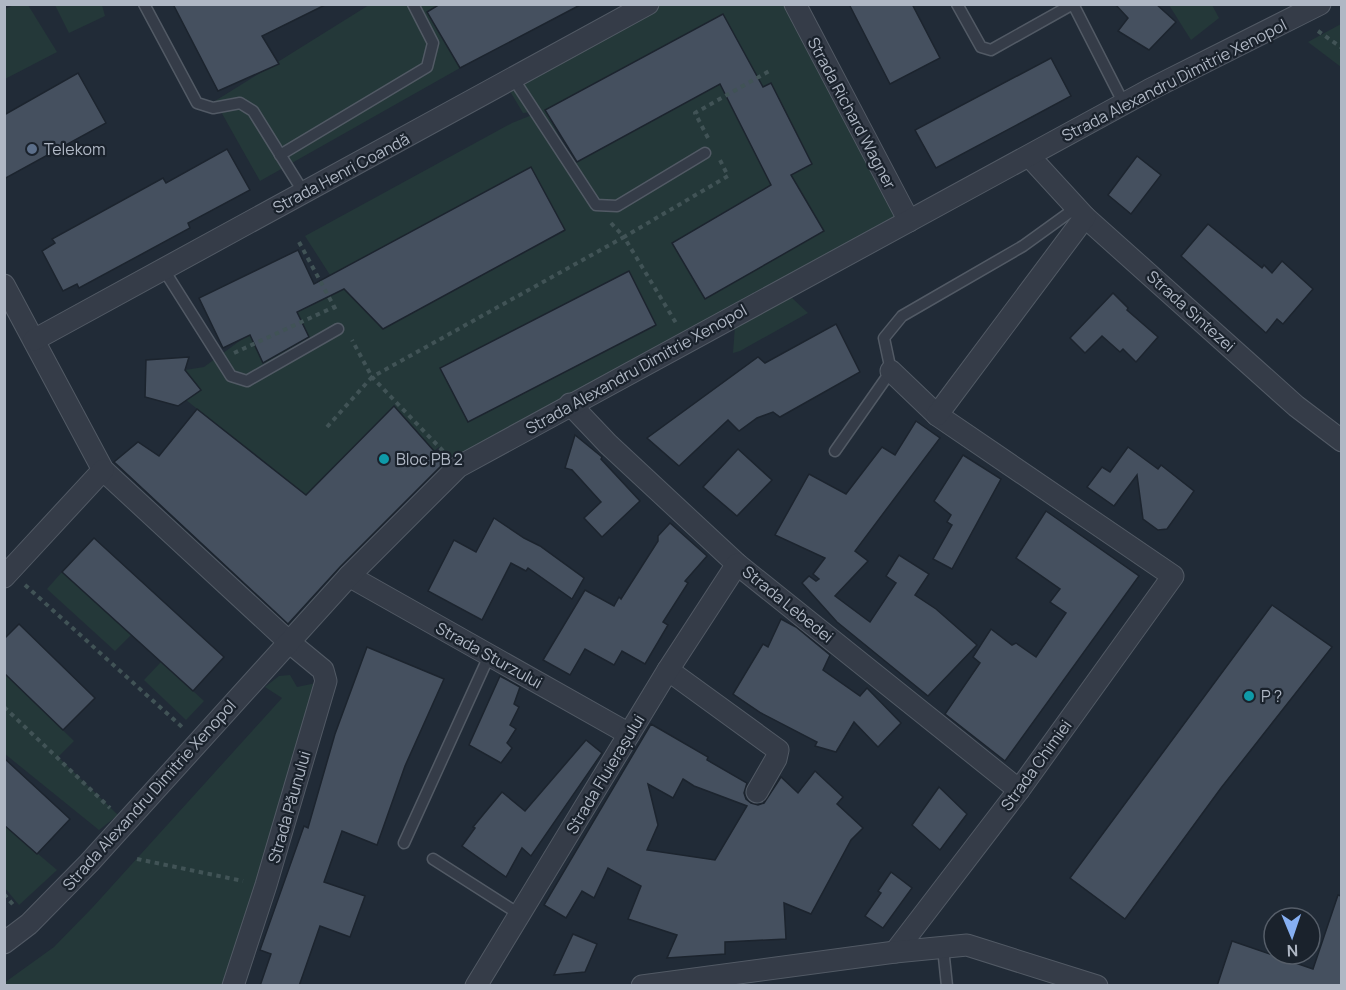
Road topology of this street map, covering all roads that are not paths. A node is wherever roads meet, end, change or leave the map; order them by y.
1 (144, 4) edge
2 (413, 4) edge
3 (648, 4) edge
4 (795, 4) edge
5 (957, 4) edge
6 (1320, 4) edge
7 (513, 78) junction
8 (1124, 104) junction
9 (708, 148) road end
10 (280, 155) junction
11 (1029, 156) junction
12 (304, 193) junction
13 (1081, 212) junction
14 (909, 221) junction
15 (164, 270) junction
16 (4, 285) edge
17 (10, 308) edge
18 (338, 329) dead end
19 (34, 340) junction
20 (891, 371) junction
21 (570, 404) junction
22 (937, 415) junction
23 (1341, 441) edge
24 (836, 451) dead end
25 (103, 470) junction
26 (737, 564) junction
27 (7, 574) edge
28 (349, 576) junction
29 (289, 642) junction
30 (489, 656) junction
31 (668, 670) junction
32 (628, 734) junction
33 (1019, 790) junction
34 (757, 792) dead end
35 (404, 843) dead end
36 (433, 860) dead end
37 (519, 914) junction
38 (4, 943) edge
39 (943, 948) junction
40 (895, 952) junction
41 (233, 986) edge
42 (476, 986) edge
43 (642, 986) edge
44 (947, 986) edge
45 (1097, 986) edge

1 - 10 lane
2 - 10 lane
3 - 7 street, Strada Henri Coandă
4 - 14 street, Strada Richard Wagner
5 - 8 lane
6 - 8 street, Strada Alexandru Dimitrie Xenopol
7 - 9 lane
7 - 12 street, Strada Henri Coandă
8 - 11 street, Strada Alexandru Dimitrie Xenopol
10 - 12 lane
11 - 13 street
11 - 14 street, Strada Alexandru Dimitrie Xenopol
12 - 15 street, Strada Henri Coandă
13 - 20 lane
13 - 22 street
13 - 23 street, Strada Sintezei
14 - 21 street, Strada Alexandru Dimitrie Xenopol
15 - 18 lane
15 - 19 street, Strada Henri Coandă
16 - 17 street
17 - 19 street
19 - 25 street
20 - 22 street
20 - 24 lane
21 - 26 street, Strada Lebedei
21 - 28 street, Strada Alexandru Dimitrie Xenopol
22 - 33 street, Strada Chimiei
25 - 27 street
25 - 29 street
26 - 31 street, Strada Fluierașului
26 - 33 street, Strada Lebedei
28 - 29 street, Strada Alexandru Dimitrie Xenopol
28 - 30 street, Strada Sturzului
29 - 38 street, Strada Alexandru Dimitrie Xenopol
29 - 41 street, Strada Păunului
30 - 32 street, Strada Sturzului
30 - 35 lane
31 - 32 street, Strada Fluierașului
31 - 34 street
32 - 37 street, Strada Fluierașului
33 - 40 street, Strada Chimiei
36 - 37 lane
37 - 42 street, Strada Fluierașului
39 - 40 street
39 - 44 lane
39 - 45 street
40 - 43 street

